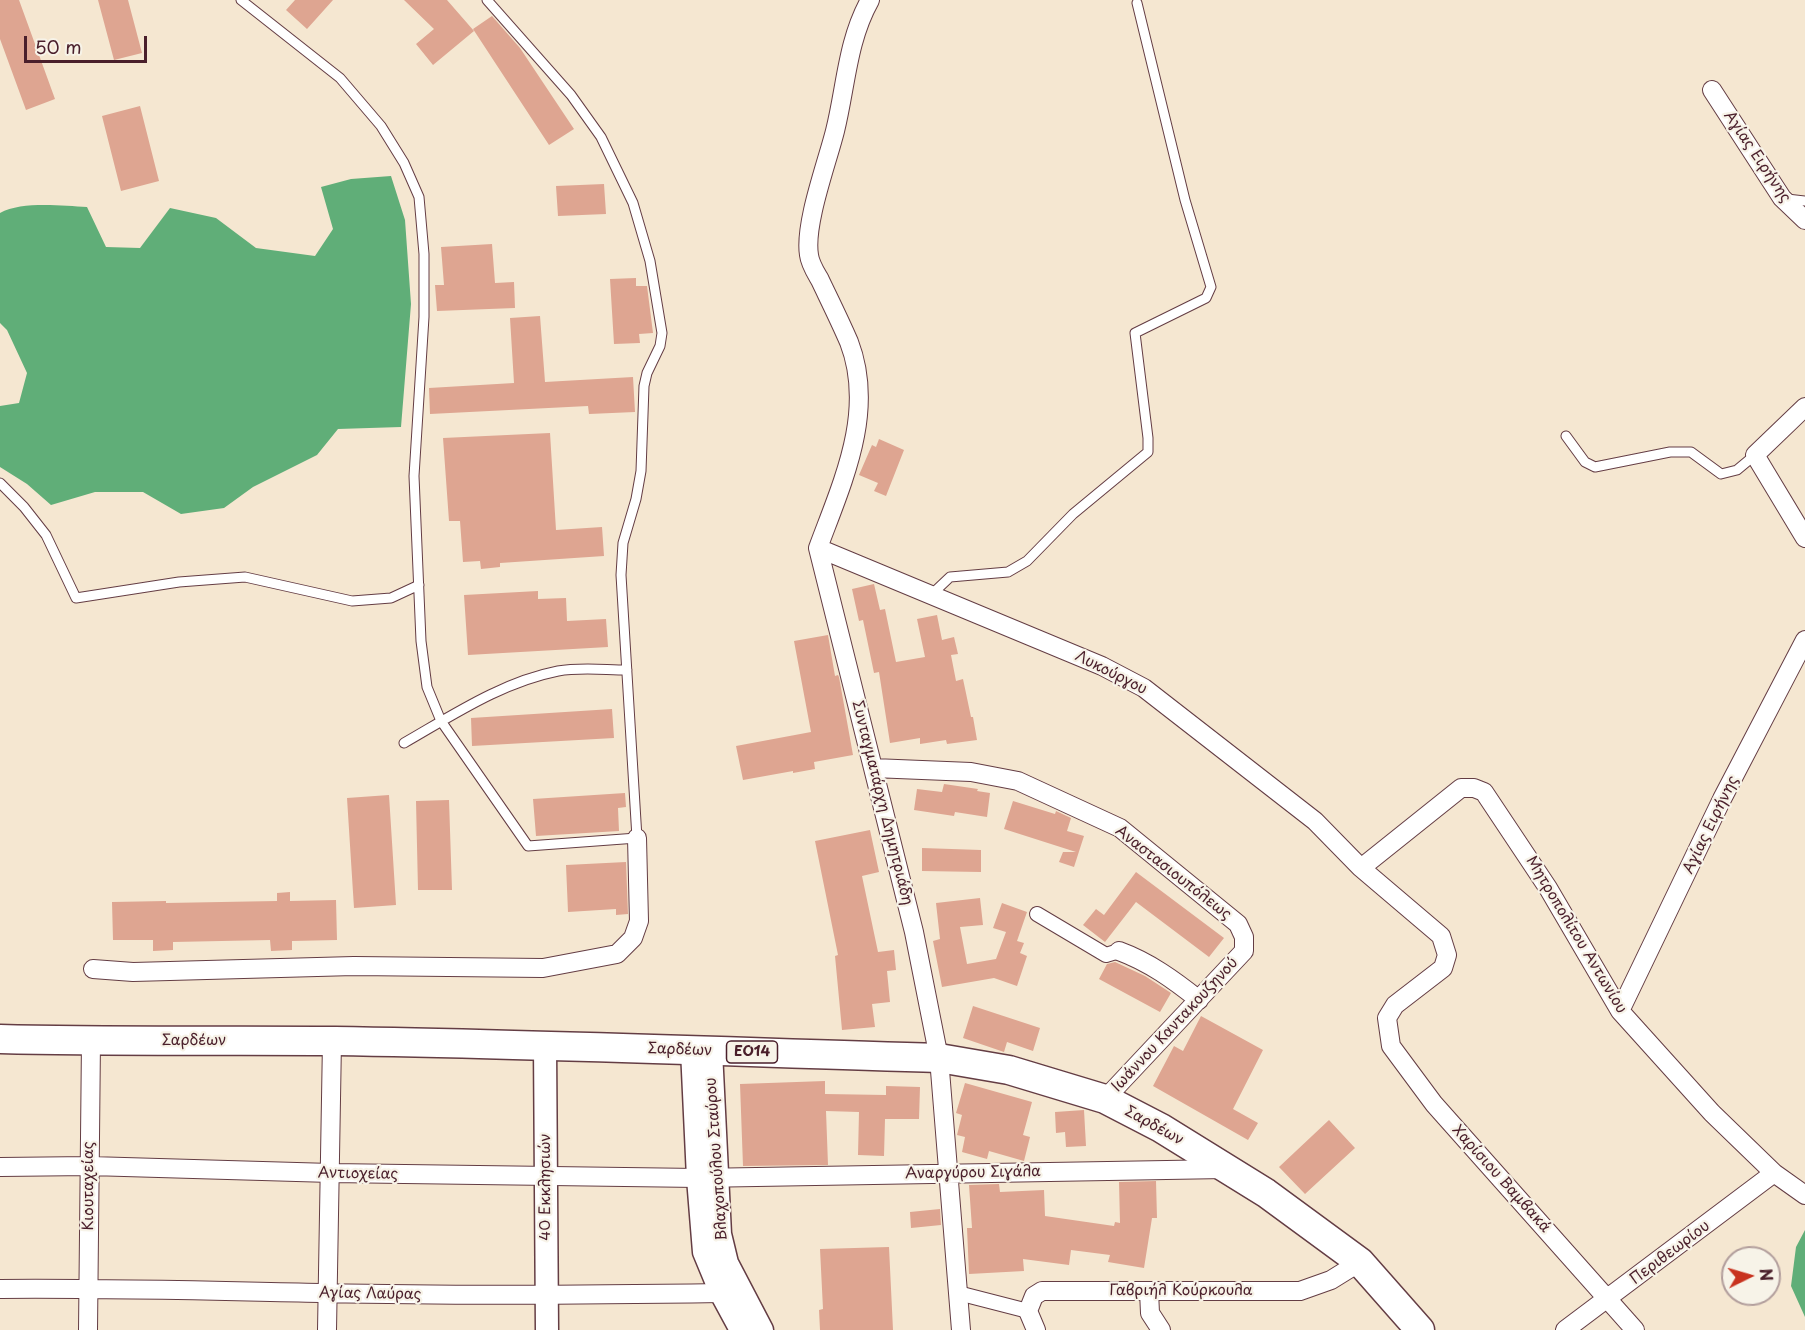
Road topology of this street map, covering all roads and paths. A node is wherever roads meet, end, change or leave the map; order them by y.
1 (242, 0) edge
2 (487, 0) edge
3 (870, 0) edge
4 (1137, 3) dead end
5 (1712, 90) dead end
6 (1782, 198) junction
7 (1805, 201) edge
8 (1805, 220) edge
9 (1805, 407) edge
10 (1566, 436) dead end
11 (1755, 455) junction
12 (0, 483) edge
13 (1805, 538) edge
14 (818, 548) junction
15 (419, 585) junction
16 (931, 595) junction
17 (1805, 640) edge
18 (627, 670) junction
19 (441, 722) junction
20 (404, 743) dead end
21 (873, 768) junction
22 (637, 838) junction
23 (1361, 868) junction
24 (1038, 914) dead end
25 (1119, 951) joint
26 (1244, 951) joint
27 (93, 969) dead end
28 (1199, 1000) junction
29 (1620, 1011) junction
30 (1387, 1018) joint
31 (0, 1039) edge
32 (91, 1041) junction
33 (332, 1041) junction
34 (545, 1045) junction
35 (701, 1050) junction
36 (939, 1058) junction
37 (1105, 1099) junction
38 (90, 1166) junction
39 (0, 1167) edge
40 (1230, 1169) junction
41 (331, 1173) junction
42 (1774, 1173) junction
43 (947, 1174) junction
44 (546, 1176) junction
45 (707, 1177) junction
46 (1805, 1195) edge
47 (1360, 1262) junction
48 (89, 1288) junction
49 (0, 1289) edge
50 (729, 1289) junction
51 (1149, 1291) junction
52 (328, 1293) junction
53 (958, 1293) junction
54 (547, 1295) junction
55 (1607, 1300) junction
56 (1028, 1311) junction
57 (88, 1330) edge
58 (327, 1330) edge
59 (547, 1330) edge
60 (741, 1330) edge
61 (762, 1330) edge
62 (961, 1330) edge
63 (1036, 1330) edge
64 (1161, 1330) edge
65 (1420, 1330) edge
66 (1565, 1330) edge
67 (1635, 1330) edge

1 - 15 lane
2 - 18 lane
3 - 14 street
4 - 16 lane
5 - 6 street, Αγίας Ειρήνης
6 - 7 lane
6 - 8 street, Αγίας Ειρήνης
9 - 11 street
10 - 11 lane
11 - 13 street
12 - 15 lane
14 - 16 street, Λυκούργου
14 - 21 street, Συνταγματάρχη Δημητριάδη
15 - 19 lane
16 - 23 street, Λυκούργου
17 - 29 street, Αγίας Ειρήνης
18 - 19 lane
18 - 22 lane
19 - 20 lane
19 - 22 lane
21 - 26 street, Αναστασιουπόλεως
21 - 36 street, Συνταγματάρχη Δημητριάδη
22 - 27 street
23 - 29 street, Μητροπολίτου Αντωνίου
23 - 30 street, Λυκούργου
24 - 25 street
25 - 28 street
26 - 28 street, Ιωάννου Καντακουζηνού
28 - 37 street, Ιωάννου Καντακουζηνού
29 - 42 street, Μητροπολίτου Αντωνίου
30 - 55 street, Χαρίσιου Βαμβακά
31 - 32 main road, Σαρδέων / ΕΟ14
32 - 33 main road, Σαρδέων / ΕΟ14
32 - 38 street, Κιουταχείας
33 - 34 main road, Σαρδέων / ΕΟ14
33 - 41 street
34 - 35 main road, Σαρδέων / ΕΟ14
34 - 44 street, 40 Εκκλησιών
35 - 36 main road, Σαρδέων / ΕΟ14
35 - 45 street, Βλαχοπούλου Σταύρου
36 - 37 main road, Σαρδέων / ΕΟ14
36 - 43 street, Συνταγματάρχη Δημητριάδη
37 - 40 main road, Σαρδέων / ΕΟ14
38 - 39 street, Αντιοχείας
38 - 41 street, Αντιοχείας
38 - 48 street, Κιουταχείας
40 - 43 street, Αναργύρου Σιγάλα
40 - 47 main road, Σαρδέων / ΕΟ14
41 - 44 street, Αντιοχείας
41 - 52 street
42 - 46 street, Μητροπολίτου Αντωνίου
42 - 55 street, Περιθεωρίου
43 - 45 street, Αναργύρου Σιγάλα
43 - 53 street, Συνταγματάρχη Δημητριάδη
44 - 45 street, Αντιοχείας
44 - 54 street, 40 Εκκλησιών
45 - 50 street, Βλαχοπούλου Σταύρου
47 - 51 street, Γαβριήλ Κούρκουλα
47 - 65 main road, Σαρδέων / ΕΟ14
48 - 49 street, Αγίας Λαύρας
48 - 52 street, Αγίας Λαύρας
48 - 57 street, Κιουταχείας
50 - 54 street, Αγίας Λαύρας
50 - 60 street, Βλαχοπούλου Σταύρου
50 - 61 street, Βλαχοπούλου Σταύρου
51 - 56 street, Γαβριήλ Κούρκουλα
51 - 64 street
52 - 54 street, Αγίας Λαύρας
52 - 58 street
53 - 56 street
53 - 62 street, Συνταγματάρχη Δημητριάδη
54 - 59 street, 40 Εκκλησιών
55 - 66 street, Περιθεωρίου
55 - 67 street, Χαρίσιου Βαμβακά
56 - 63 street

